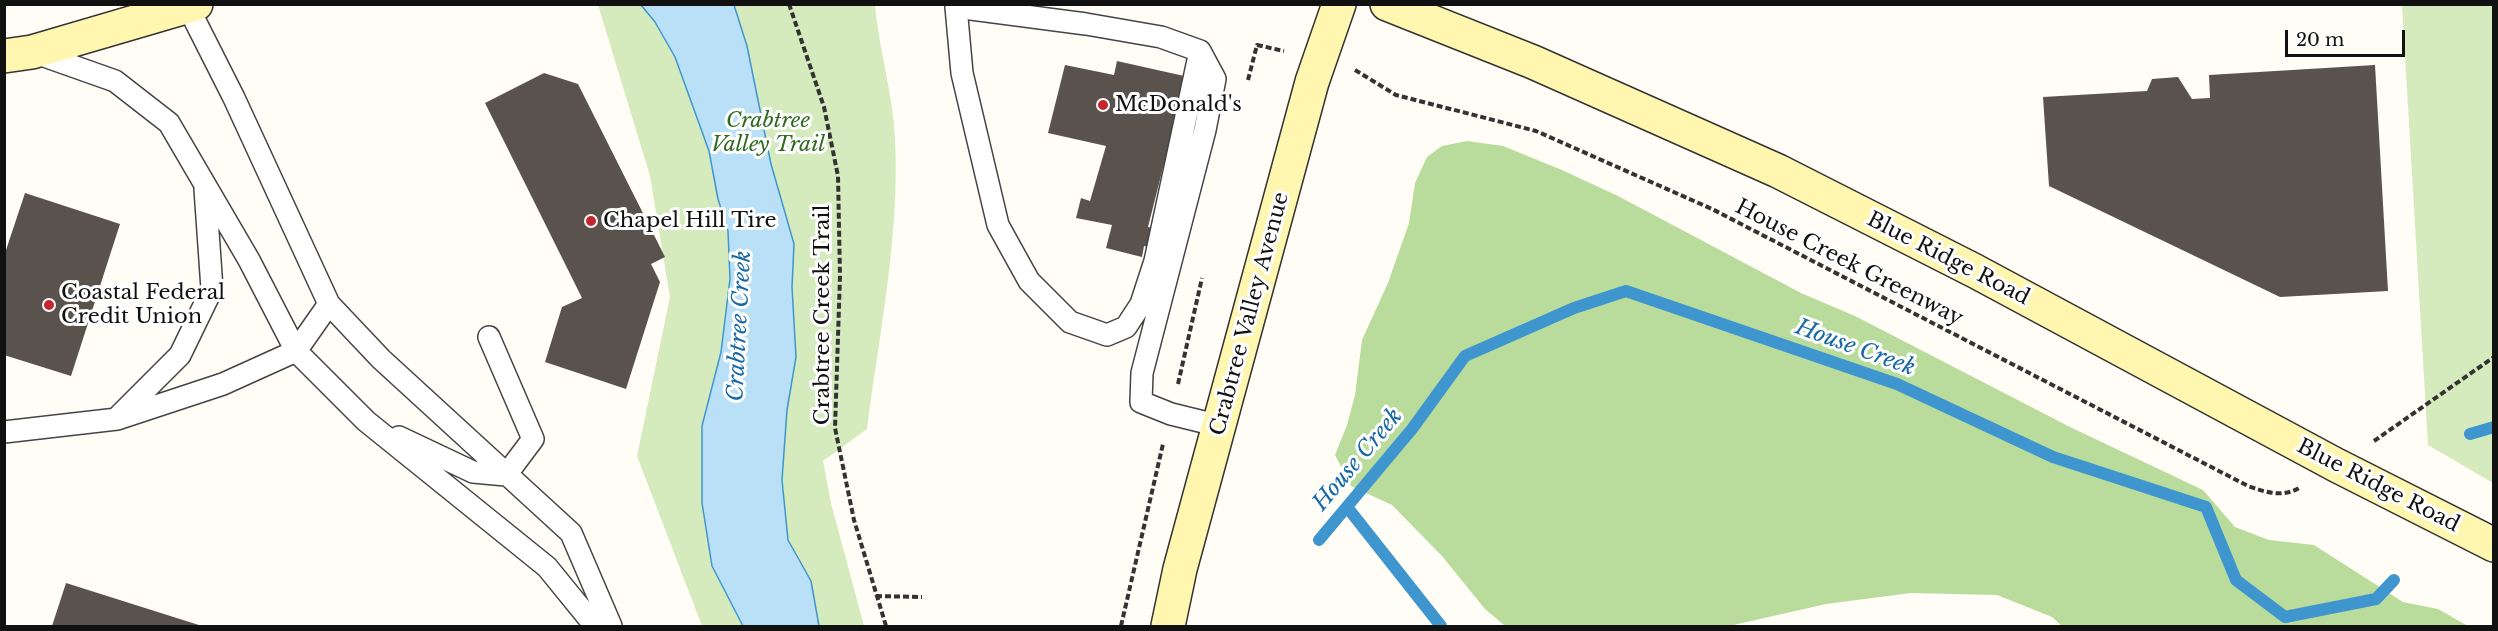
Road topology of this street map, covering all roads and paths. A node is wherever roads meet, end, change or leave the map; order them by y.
1 (789, 4) edge
2 (1339, 4) edge
3 (1387, 4) edge
4 (192, 6) edge
5 (1200, 51) junction
6 (18, 54) edge
7 (1361, 72) dead end
8 (205, 186) junction
9 (329, 304) junction
10 (489, 337) dead end
11 (296, 351) junction
12 (2493, 357) edge
13 (117, 419) junction
14 (366, 421) junction
15 (1220, 426) junction
16 (4, 432) edge
17 (2367, 446) dead end
18 (1161, 456) dead end
19 (506, 475) junction
20 (2303, 485) dead end
21 (2493, 545) edge
22 (876, 596) junction
23 (922, 597) dead end
24 (595, 627) edge
25 (611, 627) edge
26 (886, 627) edge
27 (1121, 627) edge
28 (1168, 627) edge

1 - 22 path, Crabtree Creek Trail
2 - 15 main road, Crabtree Valley Avenue
3 - 21 main road, Blue Ridge Road
4 - 6 main road
4 - 9 lane
5 - 5 lane
5 - 15 lane
6 - 8 lane
7 - 20 path, House Creek Greenway
8 - 11 lane
8 - 13 lane
9 - 11 lane
9 - 19 lane
10 - 19 lane
11 - 13 lane
11 - 14 lane
12 - 17 path
13 - 16 lane
14 - 19 lane
14 - 24 lane
15 - 28 main road, Crabtree Valley Avenue
18 - 27 path
19 - 25 lane
22 - 23 path
22 - 26 path, Crabtree Creek Trail

